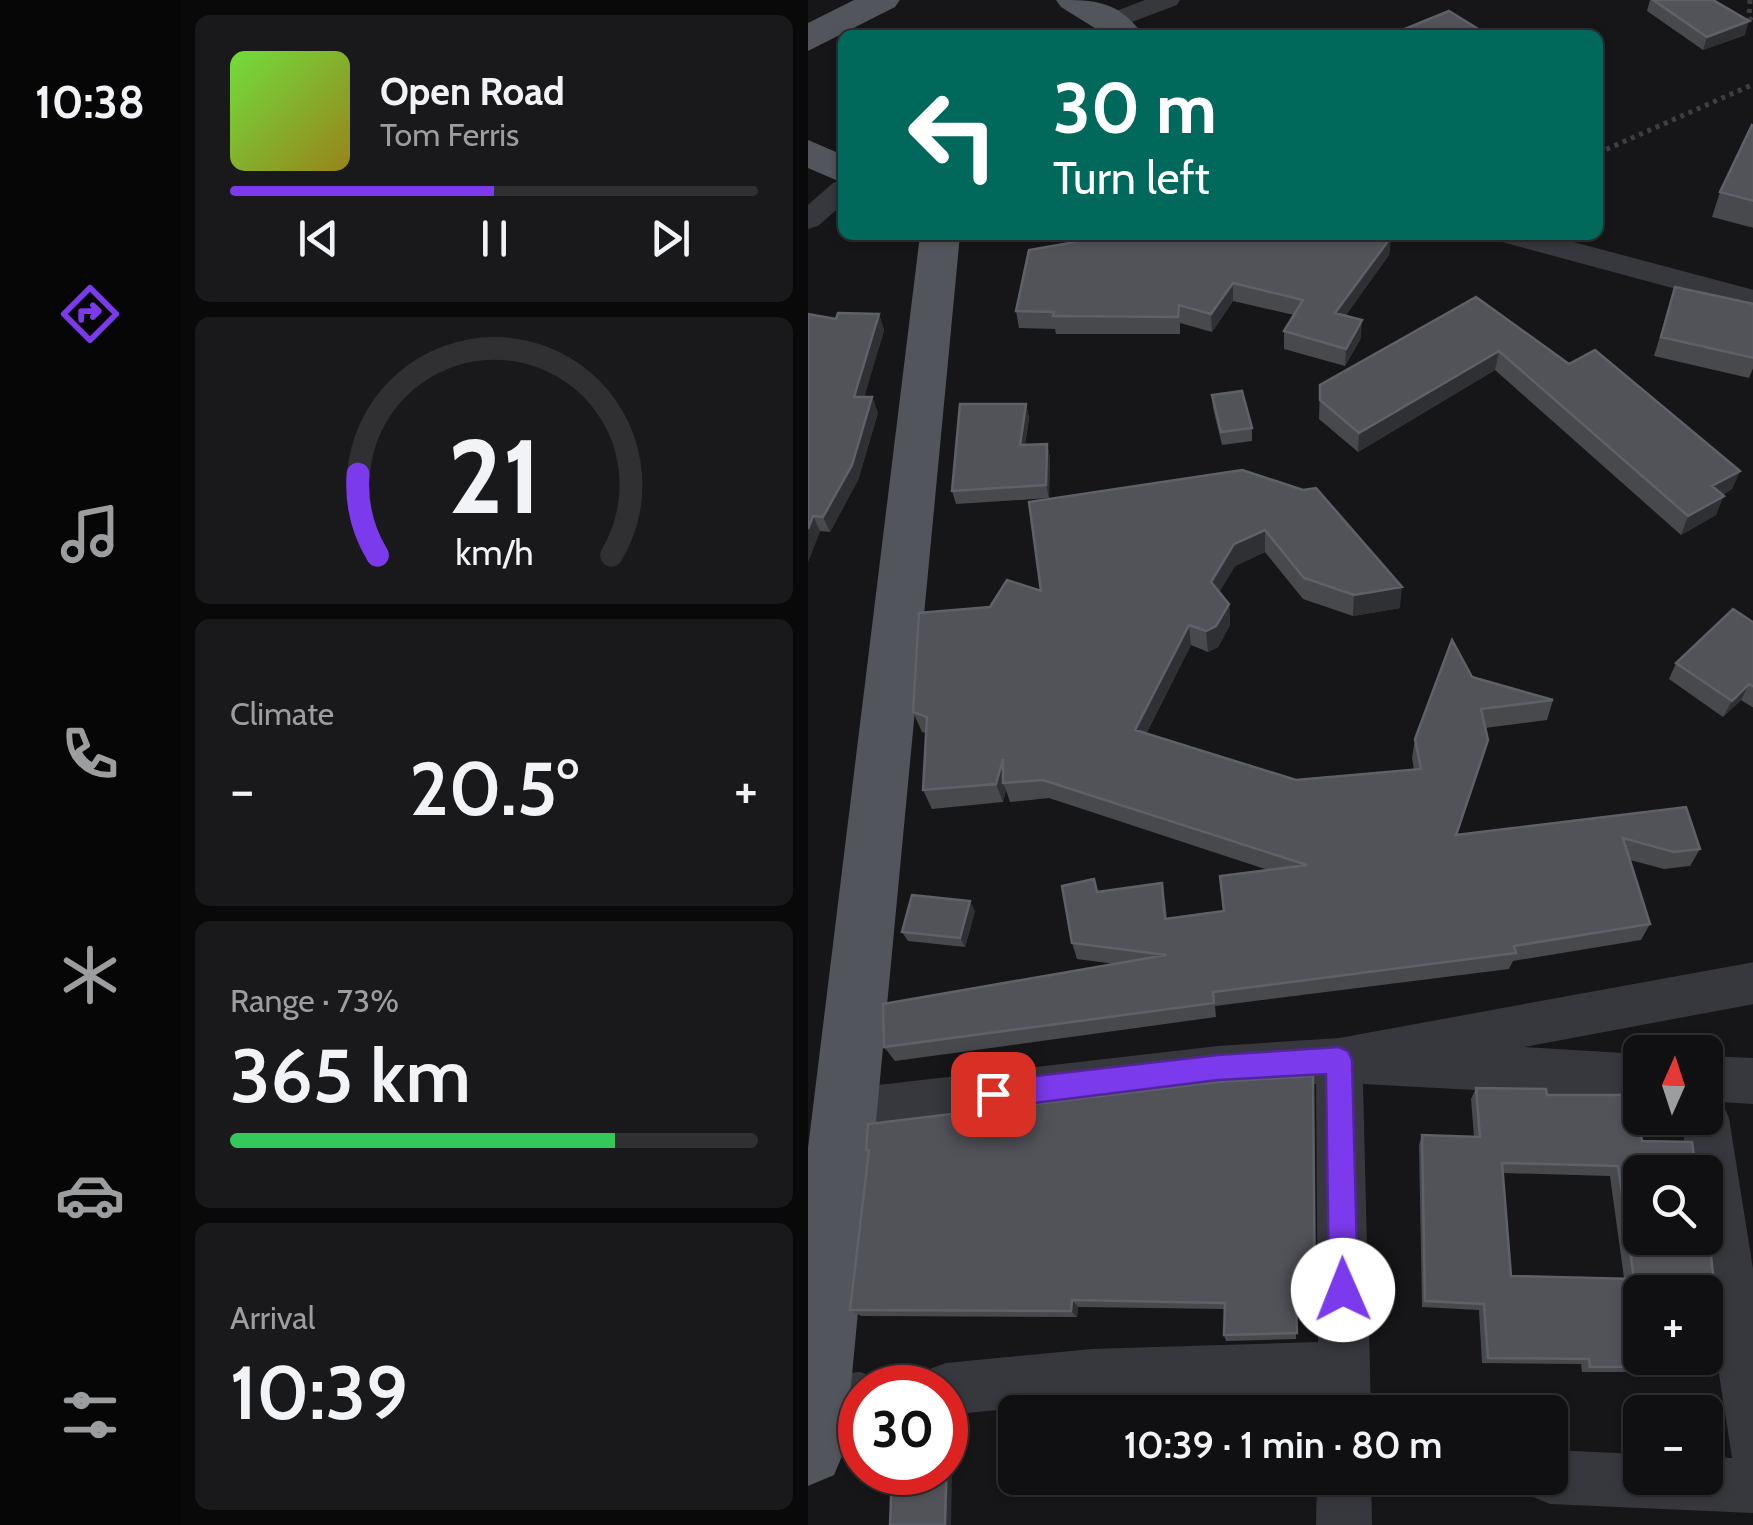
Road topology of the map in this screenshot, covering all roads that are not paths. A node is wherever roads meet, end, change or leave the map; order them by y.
1 (882, 0) edge
2 (1073, 0) edge
3 (1168, 0) edge
4 (1118, 28) edge
5 (808, 40) edge
6 (808, 152) edge
7 (838, 167) edge
8 (838, 193) edge
9 (808, 220) edge
10 (939, 240) edge
11 (1531, 240) edge
12 (1754, 300) edge
13 (1754, 982) edge
14 (1339, 1060) junction
15 (1623, 1075) edge
16 (1723, 1080) edge
17 (1754, 1082) edge
18 (843, 1112) junction
19 (1708, 1135) edge
20 (817, 1290) edge
21 (968, 1387) edge
22 (1345, 1390) edge
23 (827, 1416) edge
24 (1754, 1447) edge
25 (1568, 1478) edge
26 (1754, 1486) edge
27 (1344, 1495) edge
28 (1344, 1525) edge

1 - 5 main road
2 - 4 main road
3 - 4 street
6 - 7 main road
8 - 9 street
10 - 18 main road
11 - 12 street
13 - 14 street
14 - 15 street
14 - 18 street
14 - 22 street
16 - 17 street
18 - 20 main road
19 - 24 street
20 - 23 main road
21 - 22 street
25 - 26 street
27 - 28 street

